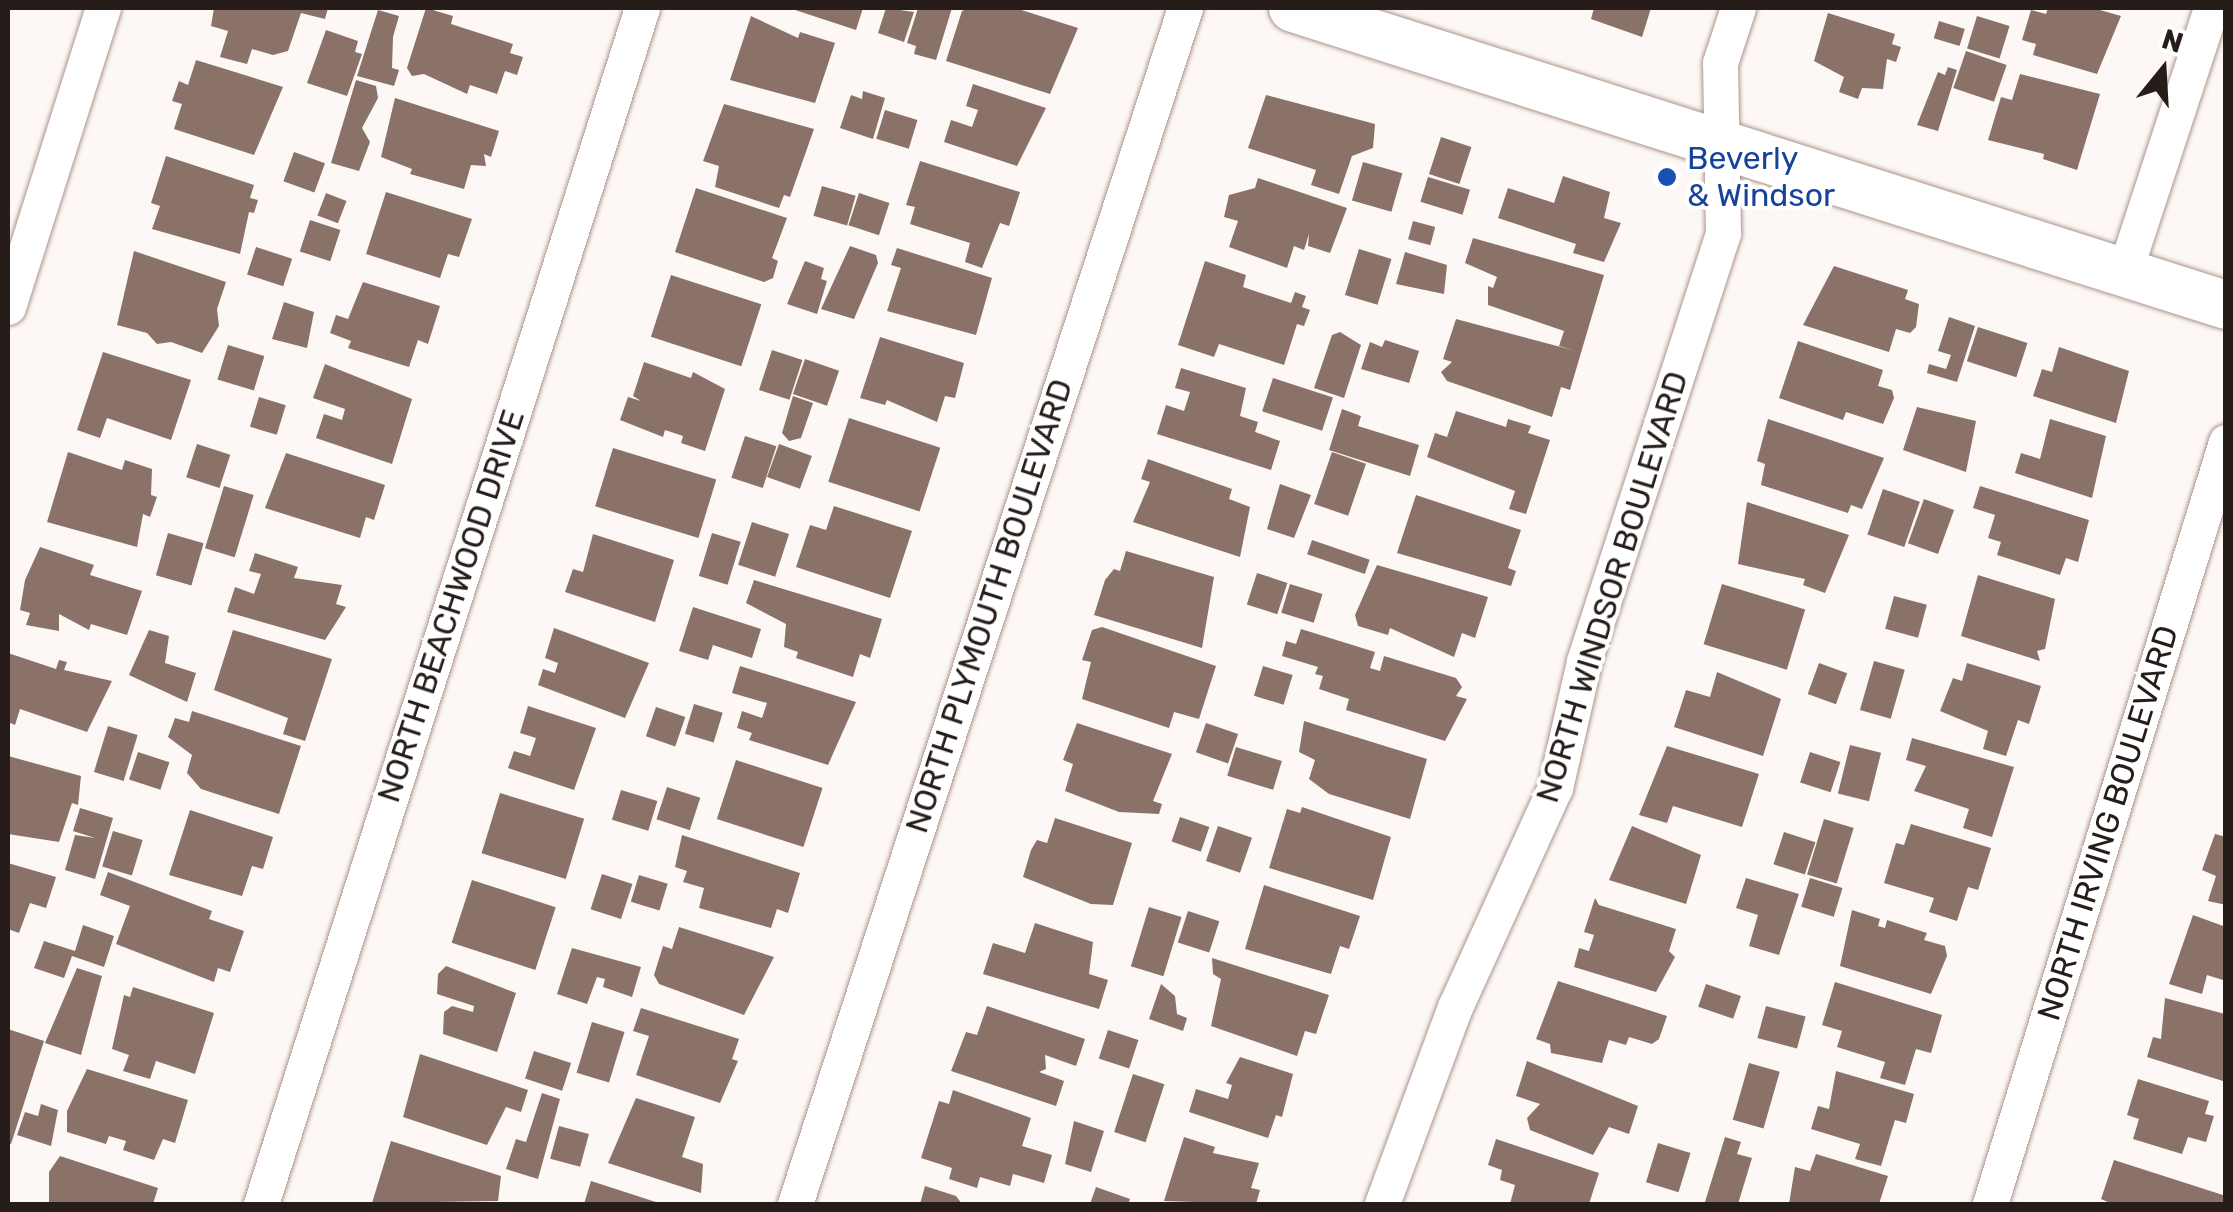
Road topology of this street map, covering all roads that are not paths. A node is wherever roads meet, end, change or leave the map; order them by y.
1 (102, 8) edge
2 (642, 8) edge
3 (1185, 8) edge
4 (1293, 8) edge
5 (1738, 8) edge
6 (2210, 8) edge
7 (1719, 143) junction
8 (2124, 273) junction
9 (2226, 305) edge
10 (8, 306) edge
11 (2226, 442) edge
12 (260, 1204) edge
13 (795, 1204) edge
14 (1382, 1204) edge
15 (1990, 1204) edge

1 - 10 street
2 - 12 street, NORTH BEACHWOOD DRIVE
3 - 13 street, NORTH PLYMOUTH BOULEVARD
4 - 7 main road
5 - 7 street, NORTH WINDSOR BOULEVARD
6 - 8 street
7 - 8 main road
7 - 14 street, NORTH WINDSOR BOULEVARD
8 - 9 main road
11 - 15 street, NORTH IRVING BOULEVARD

